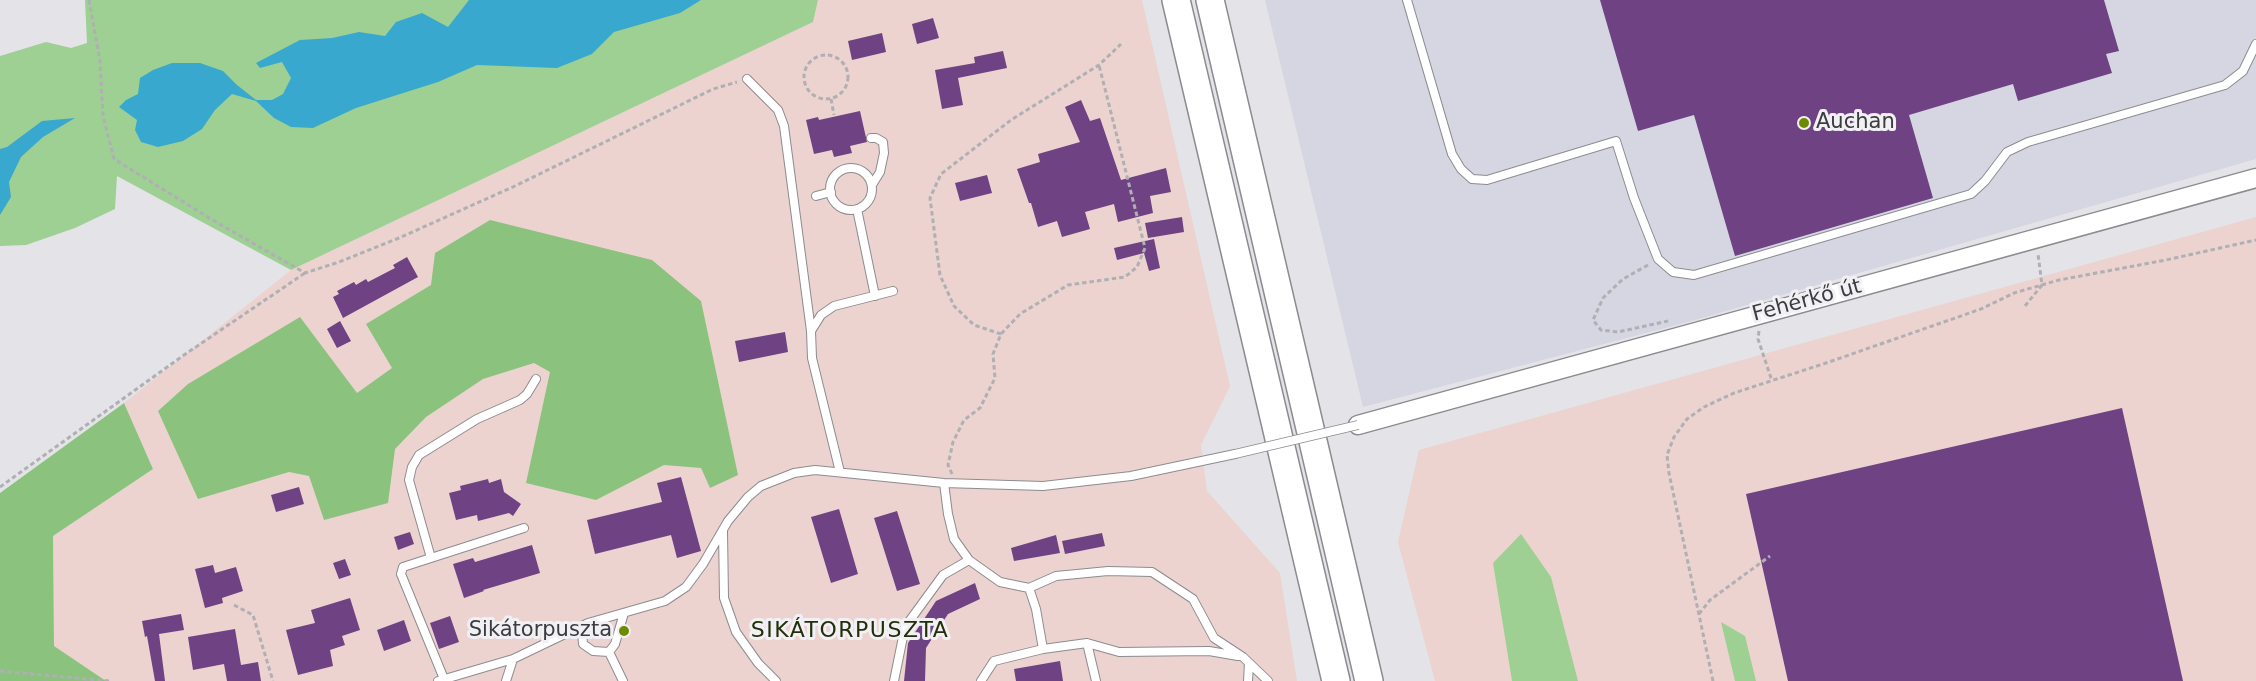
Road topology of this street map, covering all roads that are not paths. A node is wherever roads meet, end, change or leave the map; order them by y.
1 (1176, 0) edge
2 (1210, 0) edge
3 (1407, 0) edge
4 (2256, 44) edge
5 (747, 79) road end
6 (871, 138) dead end
7 (2256, 178) edge
8 (872, 185) junction
9 (831, 192) junction
10 (816, 196) dead end
11 (857, 209) junction
12 (894, 291) dead end
13 (875, 296) junction
14 (811, 331) junction
15 (536, 379) dead end
16 (1358, 425) joint
17 (840, 472) junction
18 (944, 483) junction
19 (524, 528) dead end
20 (723, 530) junction
21 (431, 558) junction
22 (969, 560) junction
23 (1029, 588) junction
24 (624, 612) junction
25 (588, 623) junction
26 (1087, 643) junction
27 (1043, 649) junction
28 (609, 652) junction
29 (513, 659) junction
30 (1246, 660) junction
31 (441, 680) edge
32 (506, 681) edge
33 (623, 681) edge
34 (776, 681) edge
35 (894, 681) edge
36 (981, 681) edge
37 (1096, 681) edge
38 (1248, 681) edge
39 (1268, 681) edge
40 (1336, 681) edge
41 (1368, 681) edge

1 - 40 highway
2 - 41 highway
3 - 4 lane
5 - 14 lane
6 - 8 lane
7 - 16 street, Fehérkő út
8 - 9 lane
8 - 11 lane
9 - 10 lane
9 - 11 lane
11 - 13 lane
12 - 13 lane
13 - 14 lane
14 - 17 lane
15 - 21 lane
16 - 18 lane, bridge
17 - 18 lane
17 - 20 lane
18 - 22 lane
19 - 21 lane
20 - 24 lane
20 - 34 lane
21 - 31 lane
22 - 23 lane
22 - 35 lane
23 - 27 lane
23 - 30 lane
24 - 25 lane
24 - 28 lane
25 - 28 lane
25 - 29 lane
26 - 27 lane
26 - 30 lane
26 - 37 lane
27 - 36 lane
28 - 33 lane
29 - 31 lane
29 - 32 lane
30 - 38 lane
30 - 39 lane

